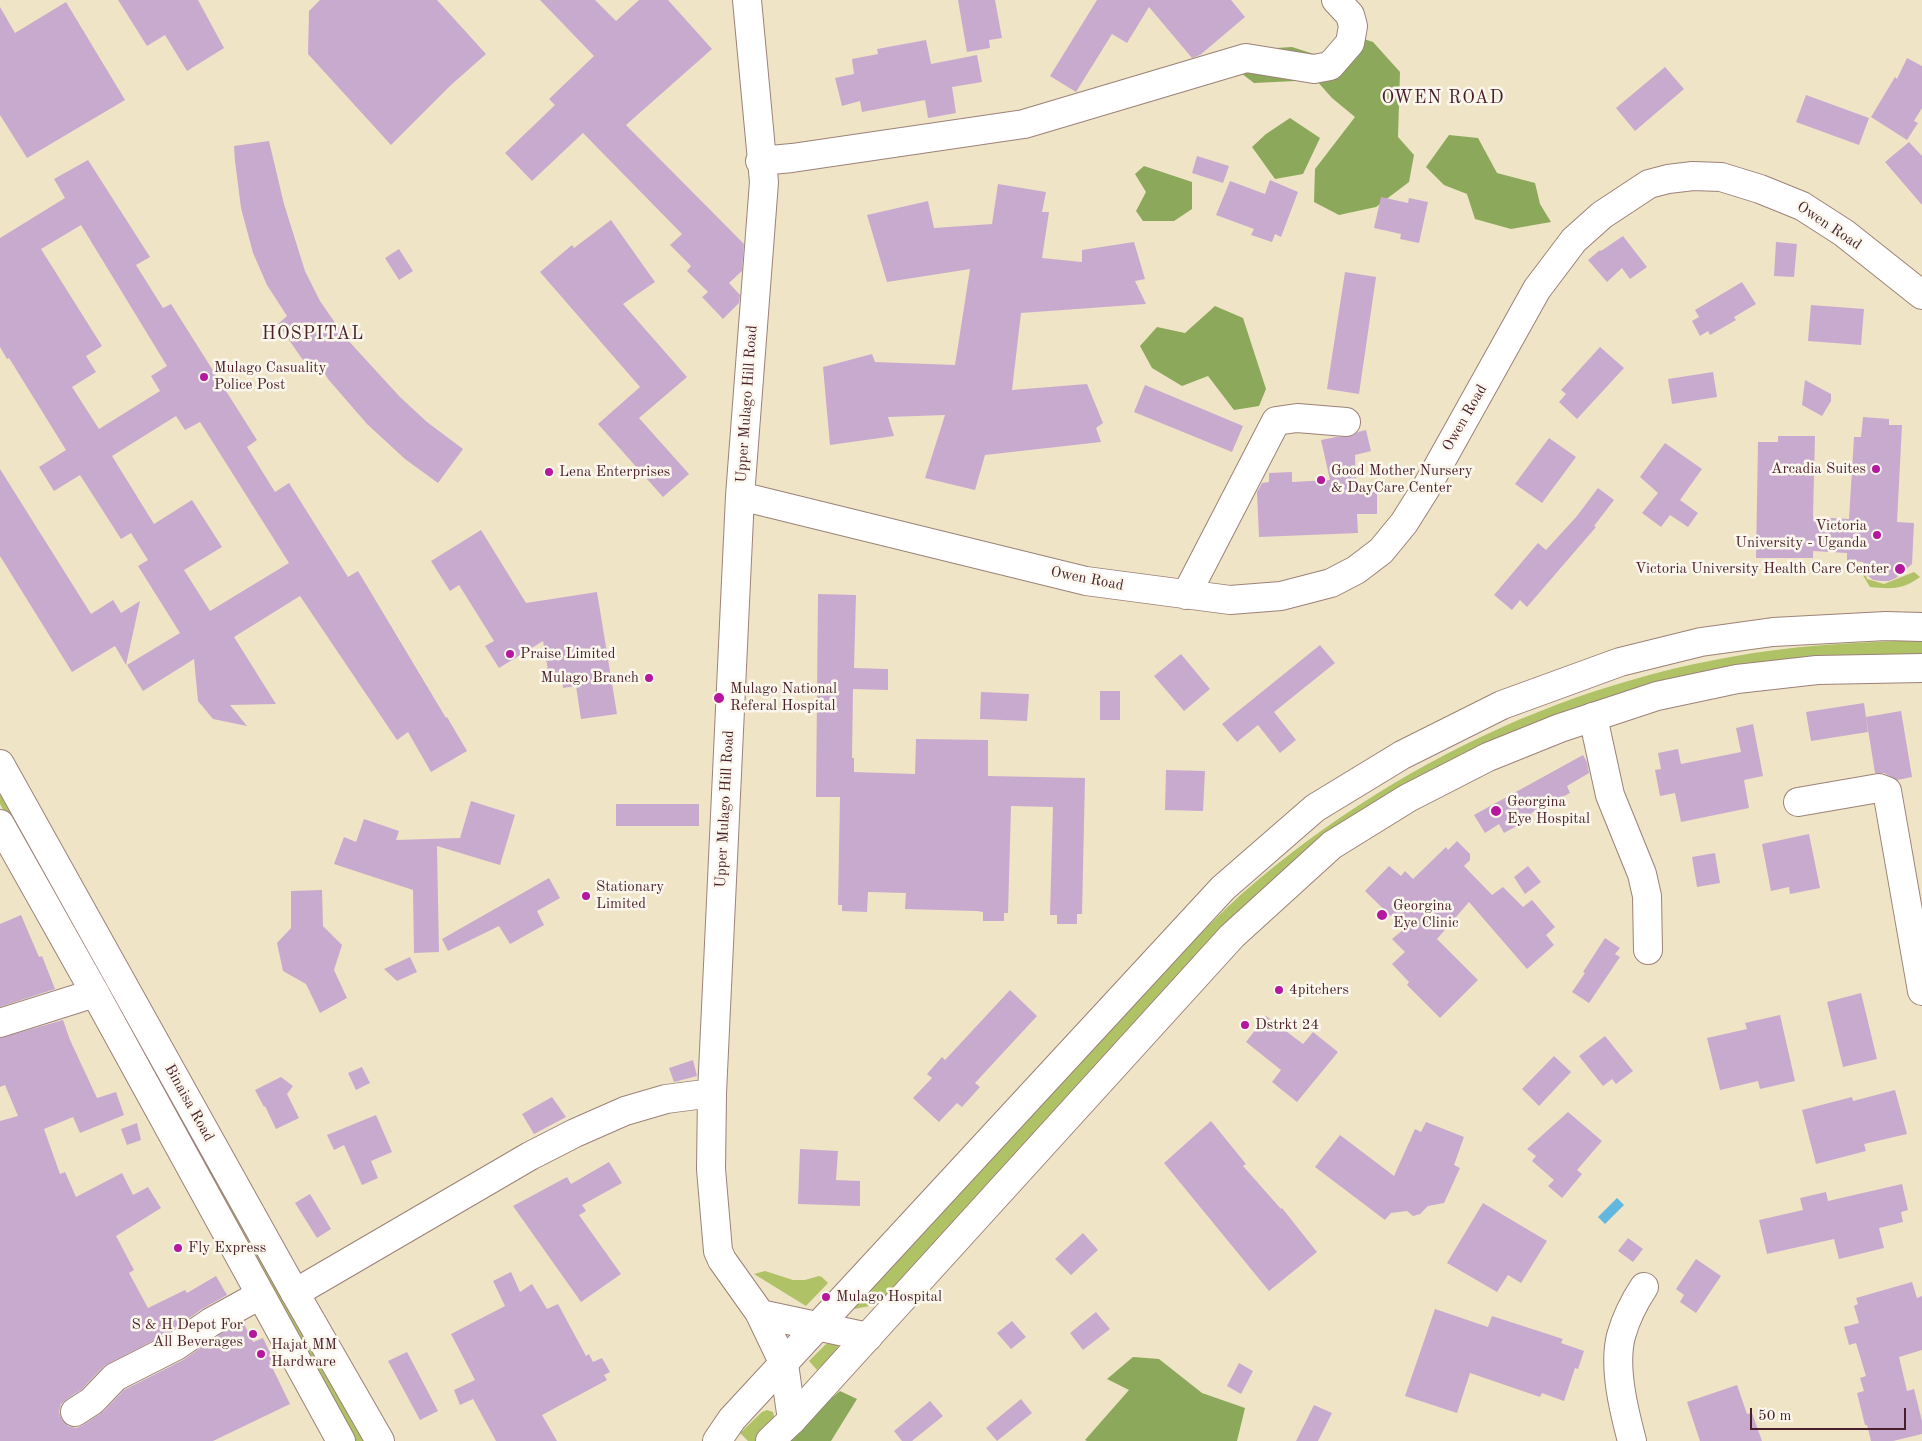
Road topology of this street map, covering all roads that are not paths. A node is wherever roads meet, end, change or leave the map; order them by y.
1 (747, 0) edge
2 (1336, 0) edge
3 (760, 161) junction
4 (1922, 295) edge
5 (1346, 422) dead end
6 (740, 496) junction
7 (1186, 595) junction
8 (1922, 627) edge
9 (1922, 668) edge
10 (1593, 717) junction
11 (0, 764) edge
12 (1798, 802) dead end
13 (0, 824) edge
14 (1200, 913) junction
15 (1232, 936) junction
16 (1648, 950) dead end
17 (1922, 991) edge
18 (95, 993) junction
19 (0, 1022) edge
20 (712, 1093) junction
21 (1644, 1286) dead end
22 (295, 1293) junction
23 (260, 1295) junction
24 (760, 1314) junction
25 (818, 1326) junction
26 (868, 1337) junction
27 (784, 1364) junction
28 (75, 1412) dead end
29 (792, 1420) junction
30 (341, 1441) edge
31 (380, 1441) edge
32 (717, 1441) edge
33 (770, 1441) edge
34 (1632, 1441) edge

1 - 3 street, Upper Mulago Hill Road
2 - 3 street
3 - 6 street, Upper Mulago Hill Road
4 - 7 street, Owen Road
5 - 7 street
6 - 7 street, Owen Road
6 - 20 street, Upper Mulago Hill Road
8 - 14 street
9 - 10 street
10 - 15 street
10 - 16 street
11 - 22 street, Binaisa Road
12 - 17 street
13 - 18 street, Binaisa Road
14 - 15 street
14 - 25 street
15 - 26 street
18 - 19 street
18 - 23 street, Binaisa Road
20 - 22 street
20 - 24 street, Upper Mulago Hill Road
21 - 34 street
22 - 31 street, Binaisa Road
23 - 28 street
23 - 30 street, Binaisa Road
24 - 25 street
24 - 27 street, Upper Mulago Hill Road
25 - 26 street
25 - 27 street
26 - 29 street
27 - 29 street, Upper Mulago Hill Road
27 - 32 street
29 - 33 street

